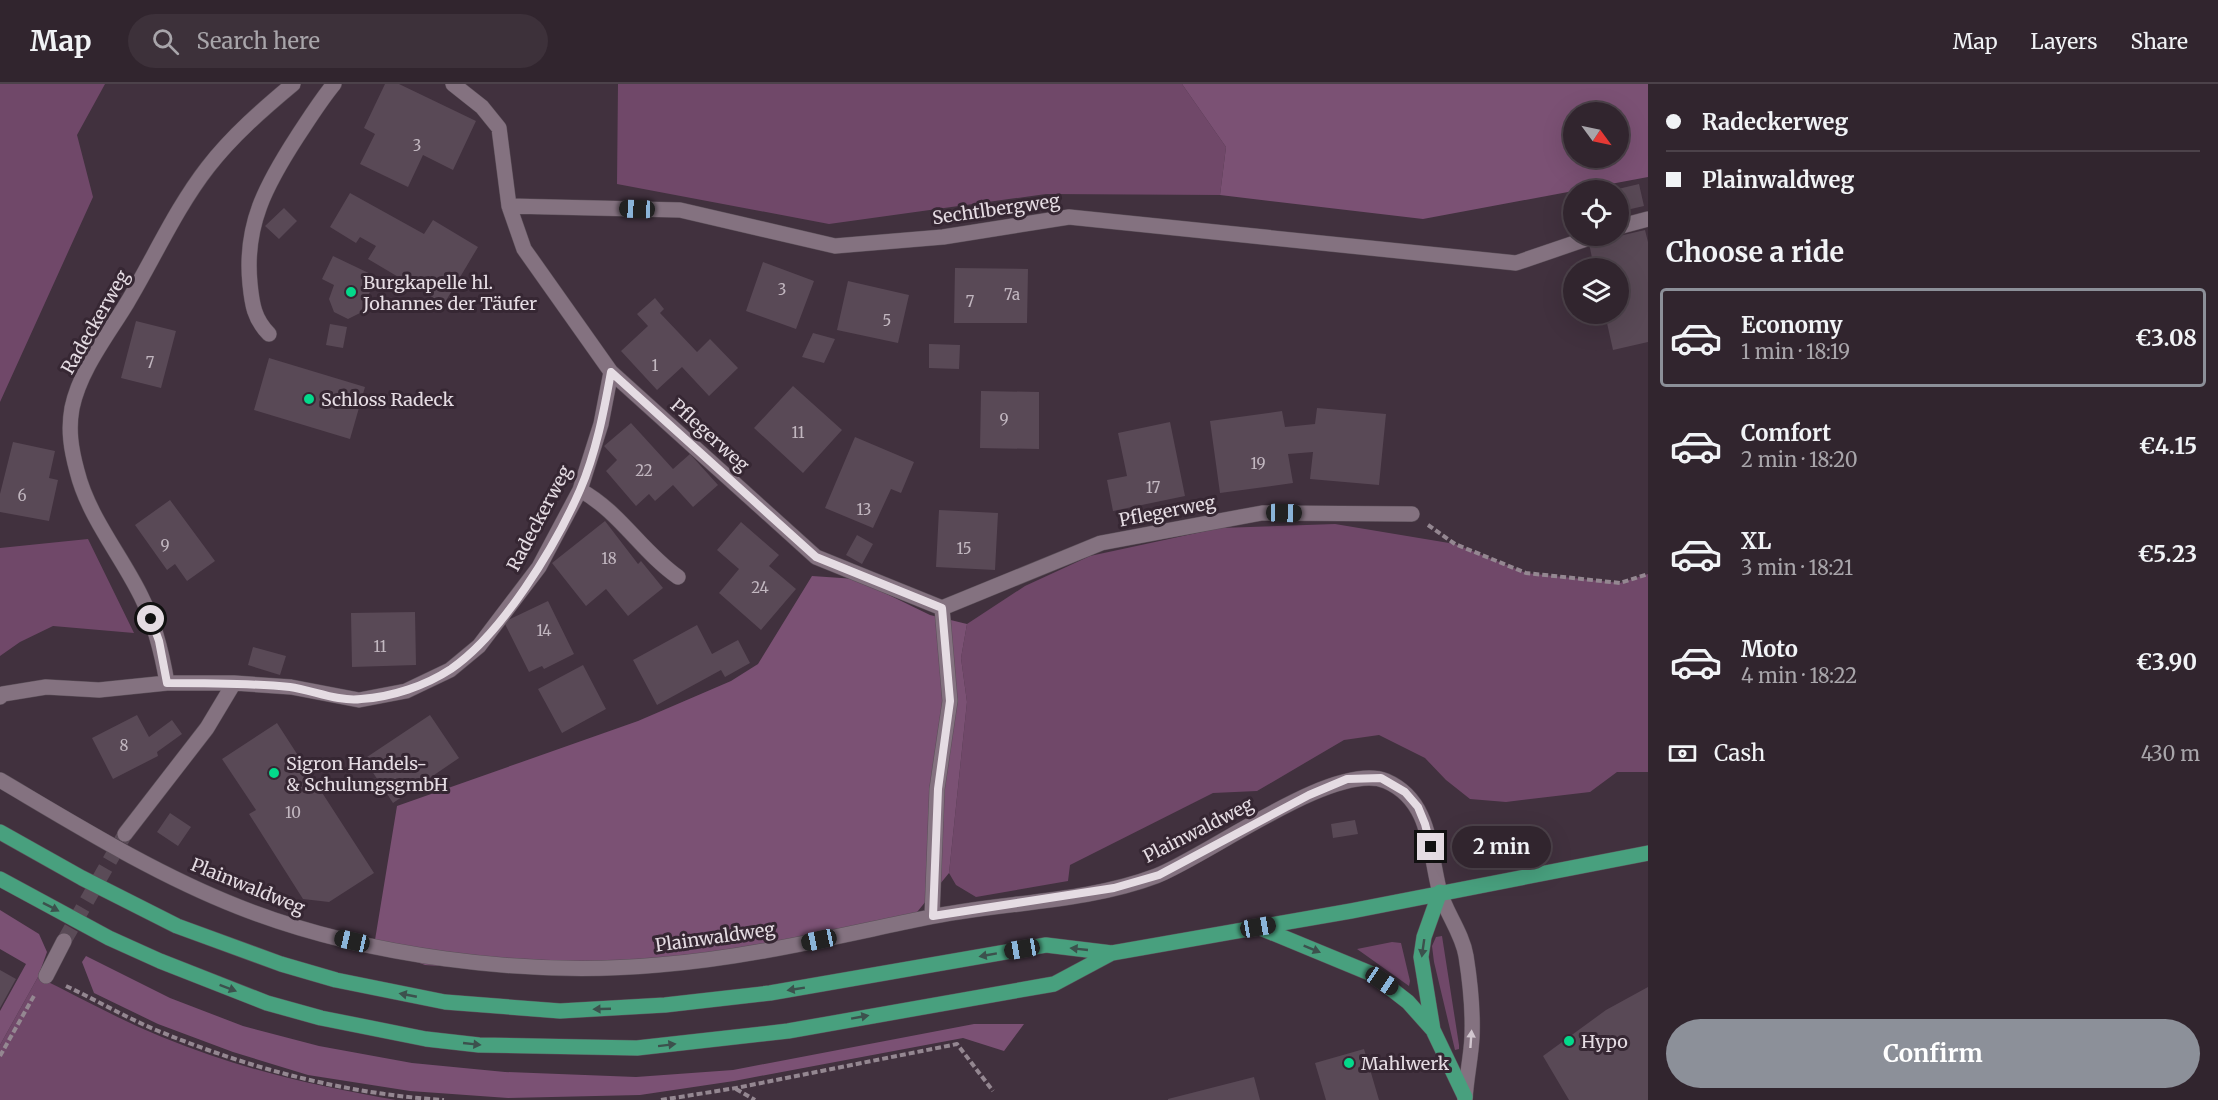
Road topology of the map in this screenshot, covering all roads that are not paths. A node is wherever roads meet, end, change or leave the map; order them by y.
1 (293, 84) edge
2 (334, 84) edge
3 (453, 84) edge
4 (509, 206) junction
5 (1648, 219) edge
6 (1629, 224) edge
7 (1565, 246) edge
8 (269, 334) dead end
9 (611, 372) junction
10 (580, 490) junction
11 (1412, 514) road end
12 (678, 577) dead end
13 (942, 608) junction
14 (167, 683) junction
15 (234, 683) junction
16 (0, 697) edge
17 (0, 780) edge
18 (0, 832) edge
19 (125, 834) tunnel mouth
20 (1648, 852) edge
21 (0, 879) edge
22 (1440, 892) junction
23 (933, 916) junction
24 (1258, 927) junction
25 (64, 941) tunnel mouth
26 (1112, 953) junction
27 (45, 976) road end
28 (1433, 1030) junction
29 (1465, 1098) edge

1 - 14 street, Radeckerweg
2 - 8 street
3 - 4 street
4 - 7 street, Sechtlbergweg
4 - 9 street
5 - 6 street
9 - 10 street, Radeckerweg
9 - 13 street, Pflegerweg
10 - 12 street
10 - 15 street, Radeckerweg
11 - 13 street, Pflegerweg
13 - 23 street
14 - 15 street, Radeckerweg
14 - 16 street, Radeckerweg
15 - 19 street
17 - 23 street, Plainwaldweg
26 -> 18 main road
20 - 22 main road
21 -> 26 main road
22 - 23 street, Plainwaldweg
22 - 24 main road
22 -> 28 main road
29 -> 22 street, Plainwaldweg
24 - 26 main road
24 -> 28 main road
25 - 27 street
28 - 29 main road

